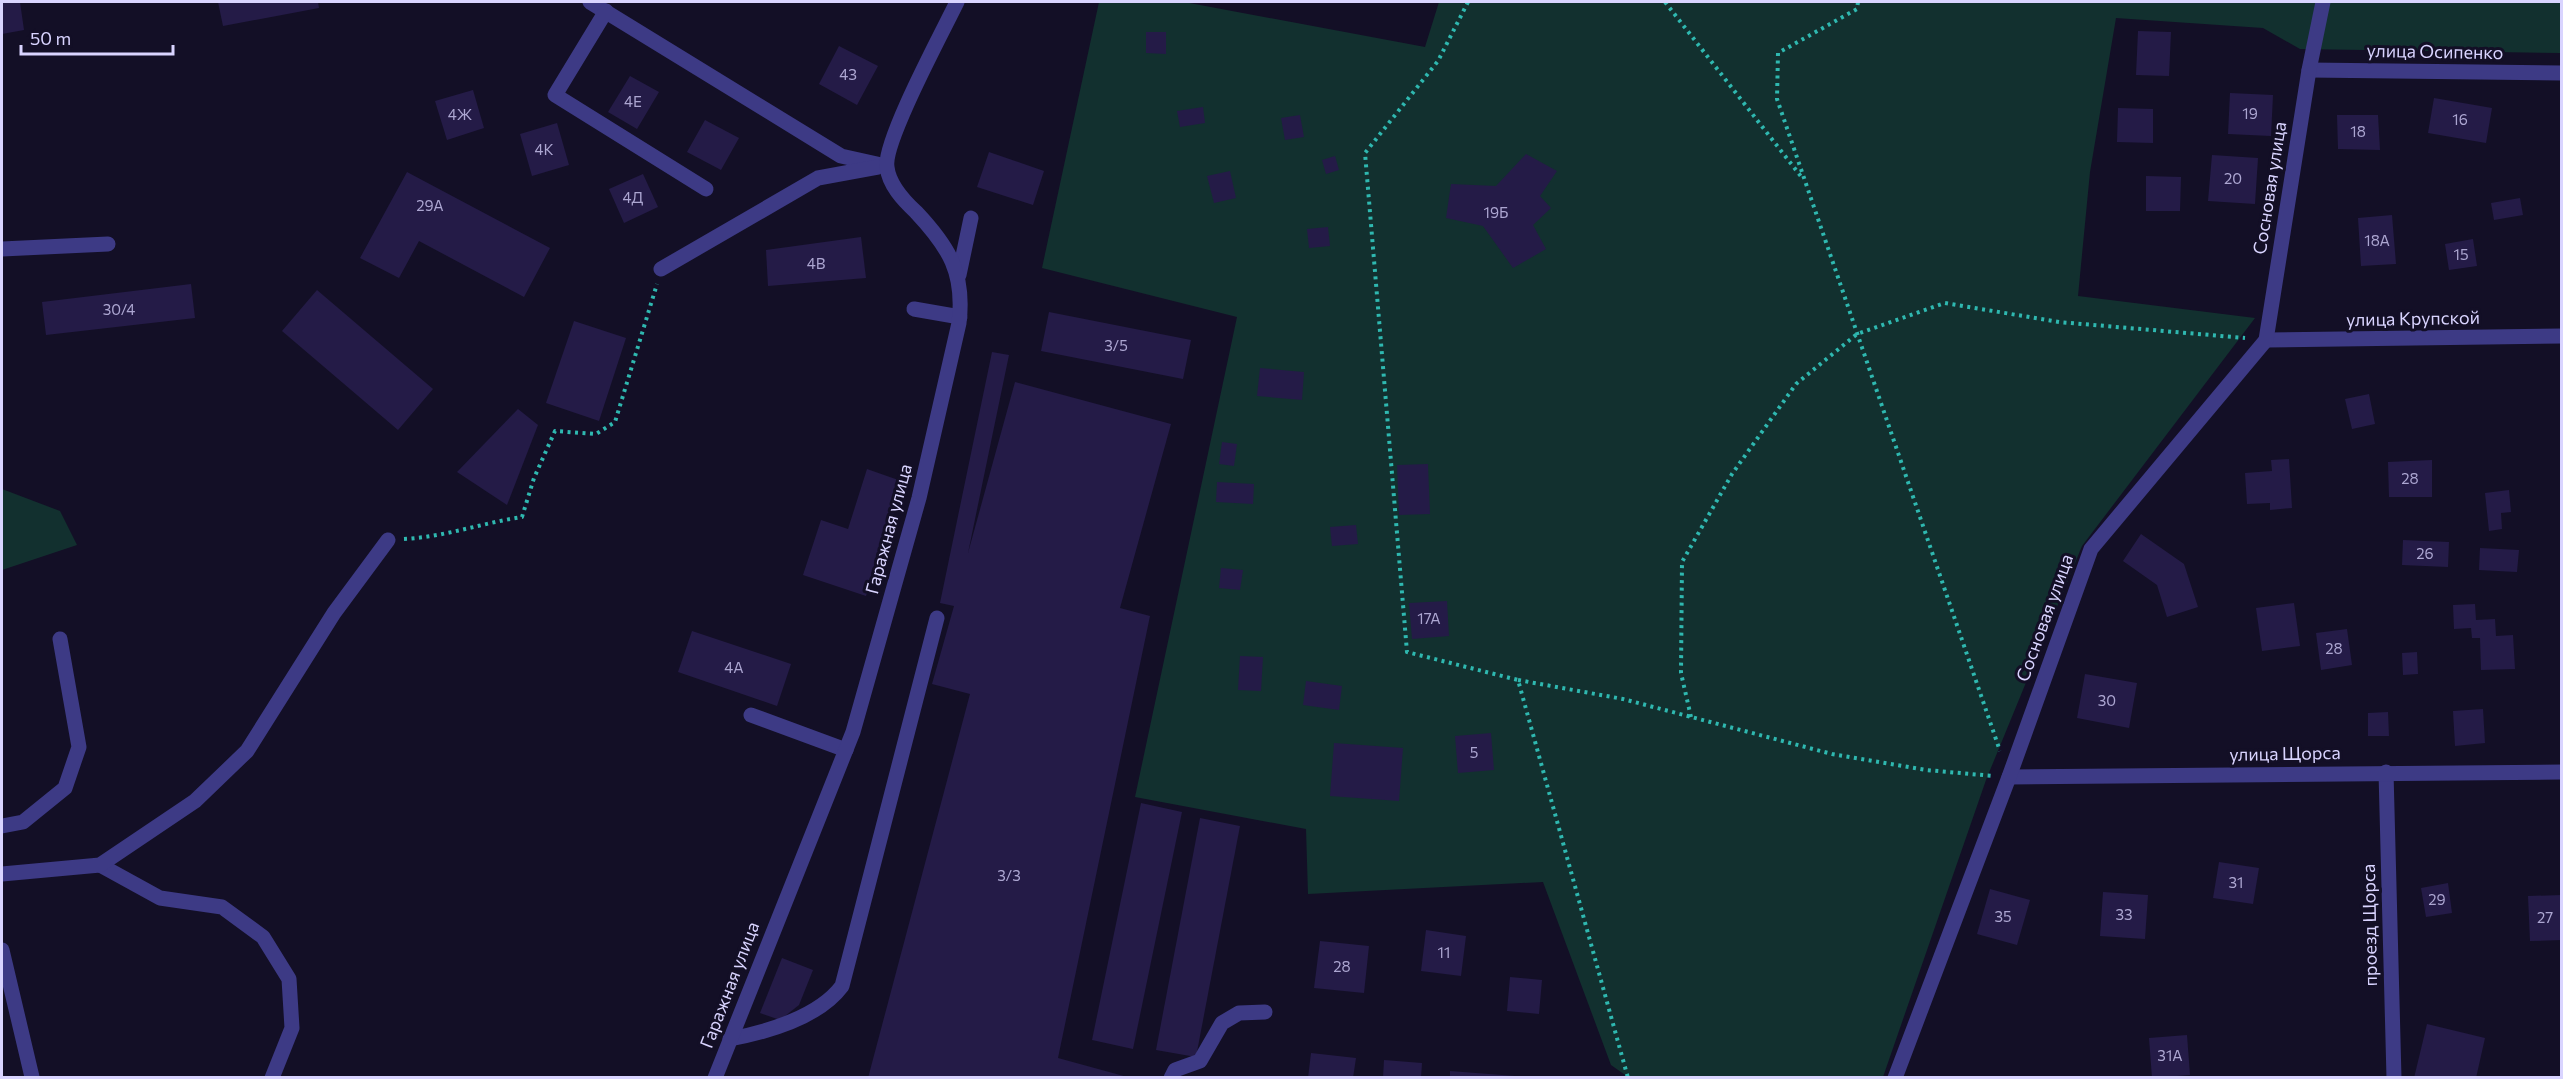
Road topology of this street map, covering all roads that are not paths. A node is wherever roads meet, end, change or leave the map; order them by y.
1 (590, 2) edge
2 (957, 2) edge
3 (2323, 2) edge
4 (606, 11) junction
5 (2309, 70) junction
6 (2562, 73) edge
7 (886, 166) junction
8 (706, 189) dead end
9 (971, 218) dead end
10 (108, 244) dead end
11 (2, 249) edge
12 (662, 269) road end
13 (959, 275) junction
14 (914, 309) dead end
15 (964, 314) junction
16 (2562, 336) edge
17 (2266, 340) junction
18 (388, 540) road end
19 (937, 618) dead end
20 (60, 639) dead end
21 (858, 667) dead end
22 (868, 680) junction
23 (751, 715) dead end
24 (846, 750) junction
25 (2386, 772) junction
26 (2562, 772) edge
27 (2008, 777) junction
28 (2, 826) edge
29 (100, 865) junction
30 (2, 874) edge
31 (2, 950) edge
32 (1265, 1012) dead end
33 (730, 1039) junction
34 (32, 1077) edge
35 (272, 1077) edge
36 (715, 1077) edge
37 (1171, 1077) edge
38 (1895, 1077) edge
39 (2394, 1077) edge

1 - 4 street
2 - 7 street
3 - 5 street, Сосновая улица
4 - 7 street
4 - 8 street
5 - 6 street, улица Осипенко
5 - 17 street, Сосновая улица
7 - 12 street
7 - 13 street, Гаражная улица
9 - 13 street
10 - 11 street
13 - 15 street, Гаражная улица
14 - 15 street
15 - 22 street, Гаражная улица
16 - 17 street, улица Крупской
17 - 27 street, Сосновая улица
18 - 29 street
19 - 33 street
20 - 28 street
21 - 22 street
22 - 24 street, Гаражная улица
23 - 24 street
24 - 33 street, Гаражная улица
25 - 26 street, улица Щорса
25 - 27 street, улица Щорса
25 - 39 street, проезд Щорса
27 - 38 street, Сосновая улица
29 - 30 street
29 - 35 street
31 - 34 street
32 - 37 street
33 - 36 street, Гаражная улица

